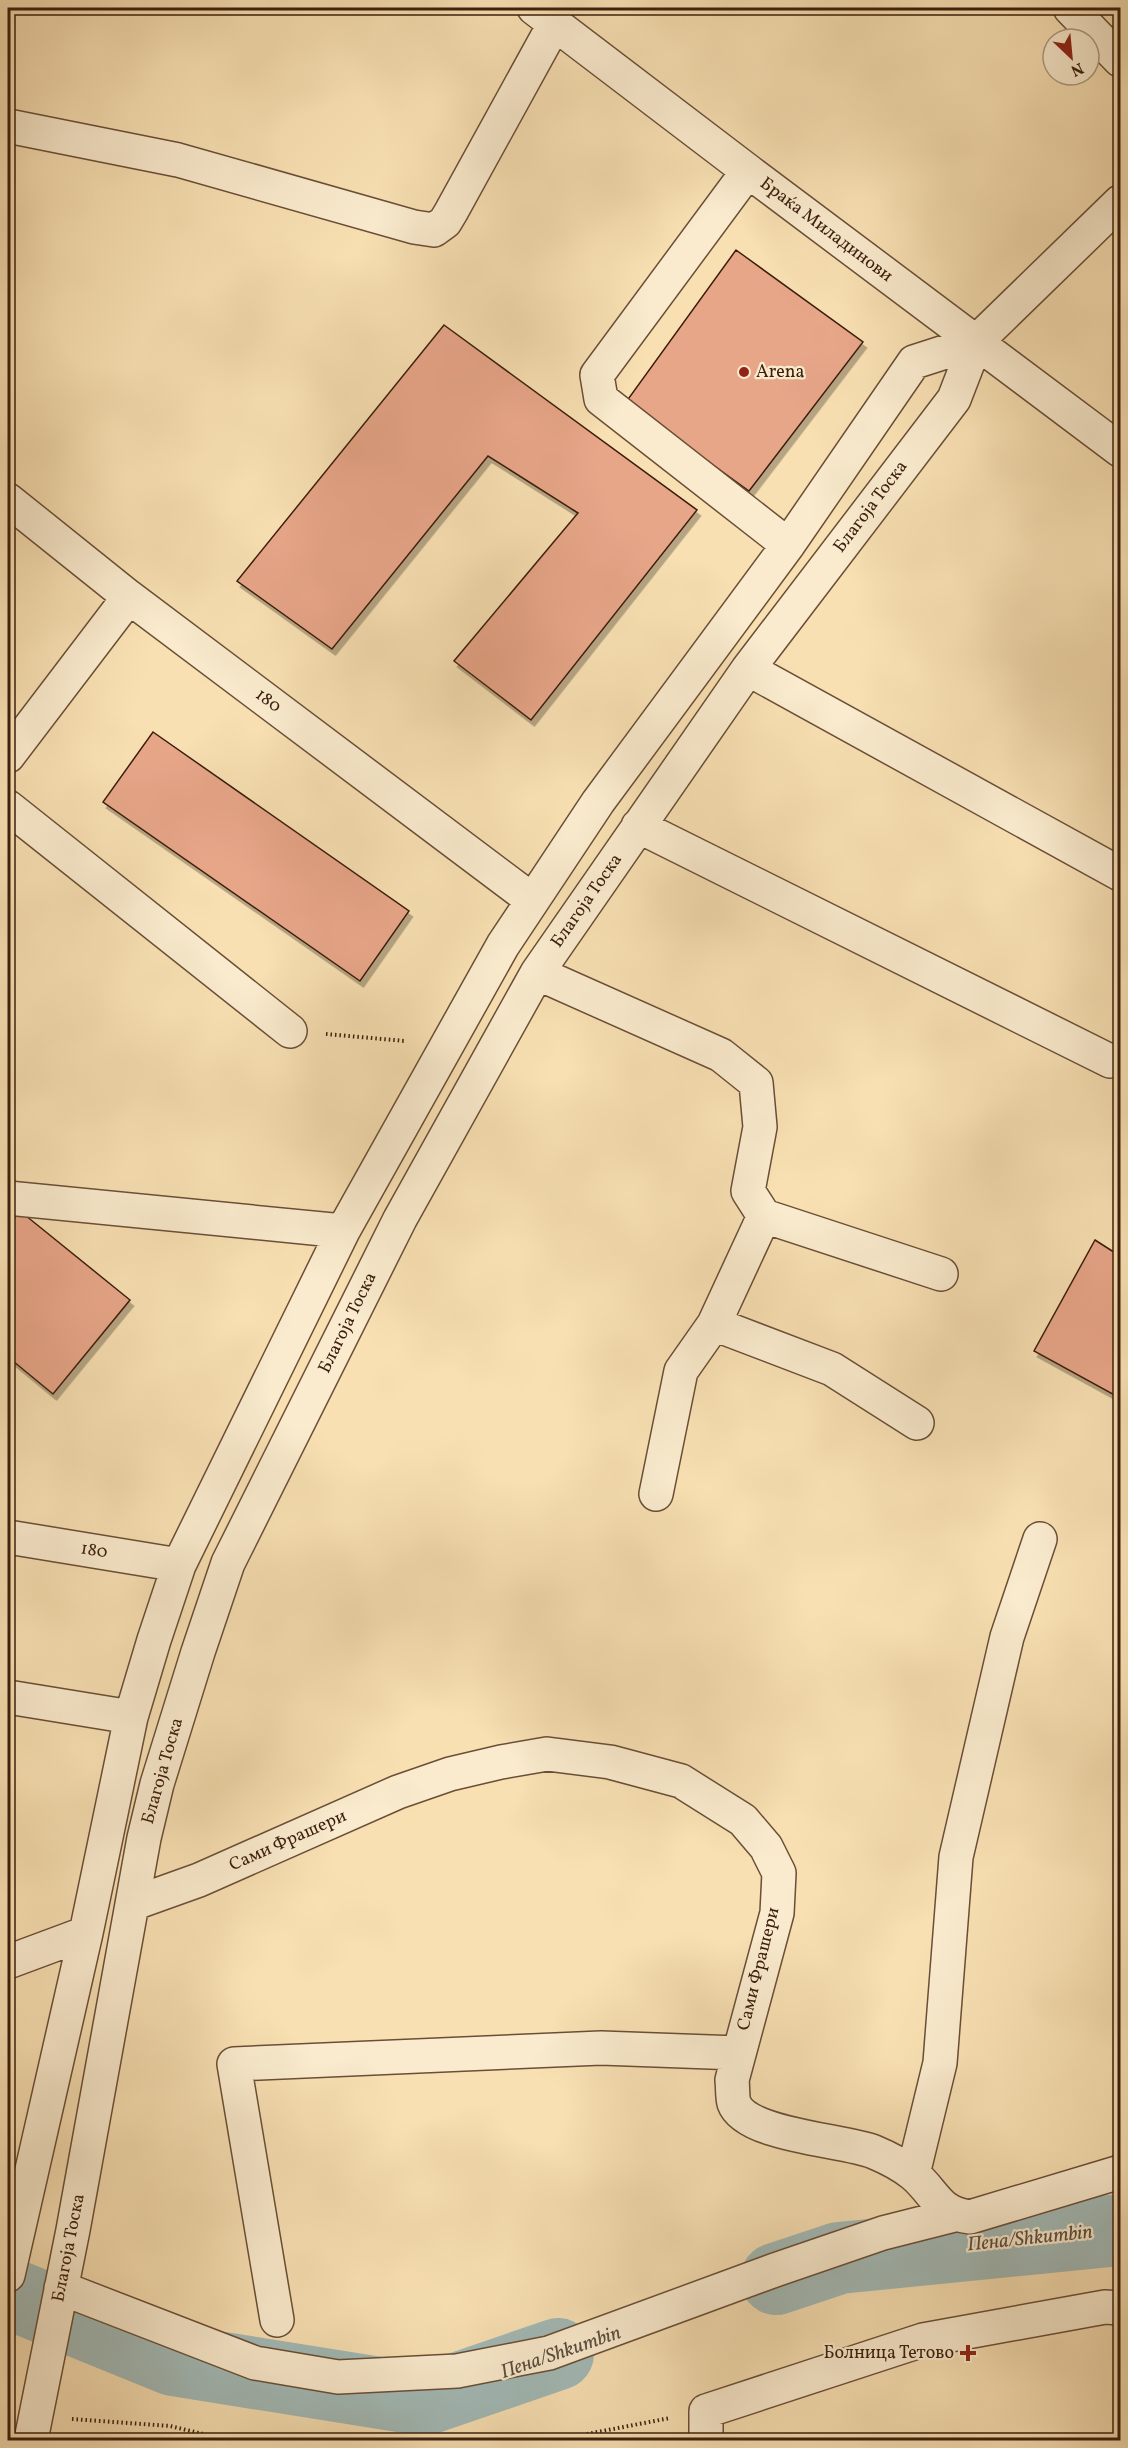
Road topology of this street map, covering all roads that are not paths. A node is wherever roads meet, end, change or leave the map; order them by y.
1 (1070, 8) edge
2 (544, 15) edge
3 (1120, 60) edge
4 (8, 126) edge
5 (748, 171) junction
6 (1120, 202) edge
7 (976, 342) junction
8 (1120, 450) edge
9 (8, 500) edge
10 (788, 545) junction
11 (129, 597) junction
12 (748, 669) junction
13 (8, 756) edge
14 (8, 807) edge
15 (639, 826) junction
16 (1120, 874) edge
17 (532, 900) junction
18 (537, 973) junction
19 (290, 1031) road end
20 (1110, 1061) dead end
21 (8, 1198) edge
22 (764, 1216) junction
23 (343, 1231) junction
24 (941, 1274) dead end
25 (714, 1324) junction
26 (917, 1423) dead end
27 (656, 1494) dead end
28 (8, 1538) edge
29 (1040, 1539) dead end
30 (179, 1565) junction
31 (8, 1697) edge
32 (131, 1717) junction
33 (132, 1904) junction
34 (86, 1933) junction
35 (8, 1962) edge
36 (738, 2053) junction
37 (1120, 2172) edge
38 (913, 2174) junction
39 (954, 2215) junction
40 (10, 2266) edge
41 (61, 2288) junction
42 (1120, 2308) edge
43 (277, 2320) dead end
44 (706, 2426) edge
45 (33, 2429) edge

1 - 3 street
2 - 4 street
2 - 5 street, Браќа Миладинови
5 - 7 street, Браќа Миладинови
5 - 10 street
6 - 7 street, Благоја Тоска
7 - 8 street, Браќа Миладинови
7 - 10 street, Благоја Тоска
7 - 12 street, Благоја Тоска
9 - 11 street, 180
10 - 17 street, Благоја Тоска
11 - 13 street
11 - 17 street, 180
12 - 15 street, Благоја Тоска
12 - 16 street
14 - 19 street
15 - 18 street, Благоја Тоска
15 - 20 street
17 - 23 street, Благоја Тоска
18 - 22 street
18 - 33 street, Благоја Тоска
21 - 23 street
22 - 24 street
22 - 25 street
23 - 30 street, Благоја Тоска
25 - 26 street
25 - 27 street
28 - 30 street, 180
29 - 38 street
30 - 32 street, Благоја Тоска
31 - 32 street
32 - 34 street, Благоја Тоска
33 - 36 street, Сами Фрашери
33 - 41 street, Благоја Тоска
34 - 35 street
34 - 40 street, Благоја Тоска
36 - 38 street, Сами Фрашери
36 - 43 street
37 - 39 street
38 - 39 street, Сами Фрашери
39 - 41 street
41 - 45 street, Благоја Тоска
42 - 44 street

